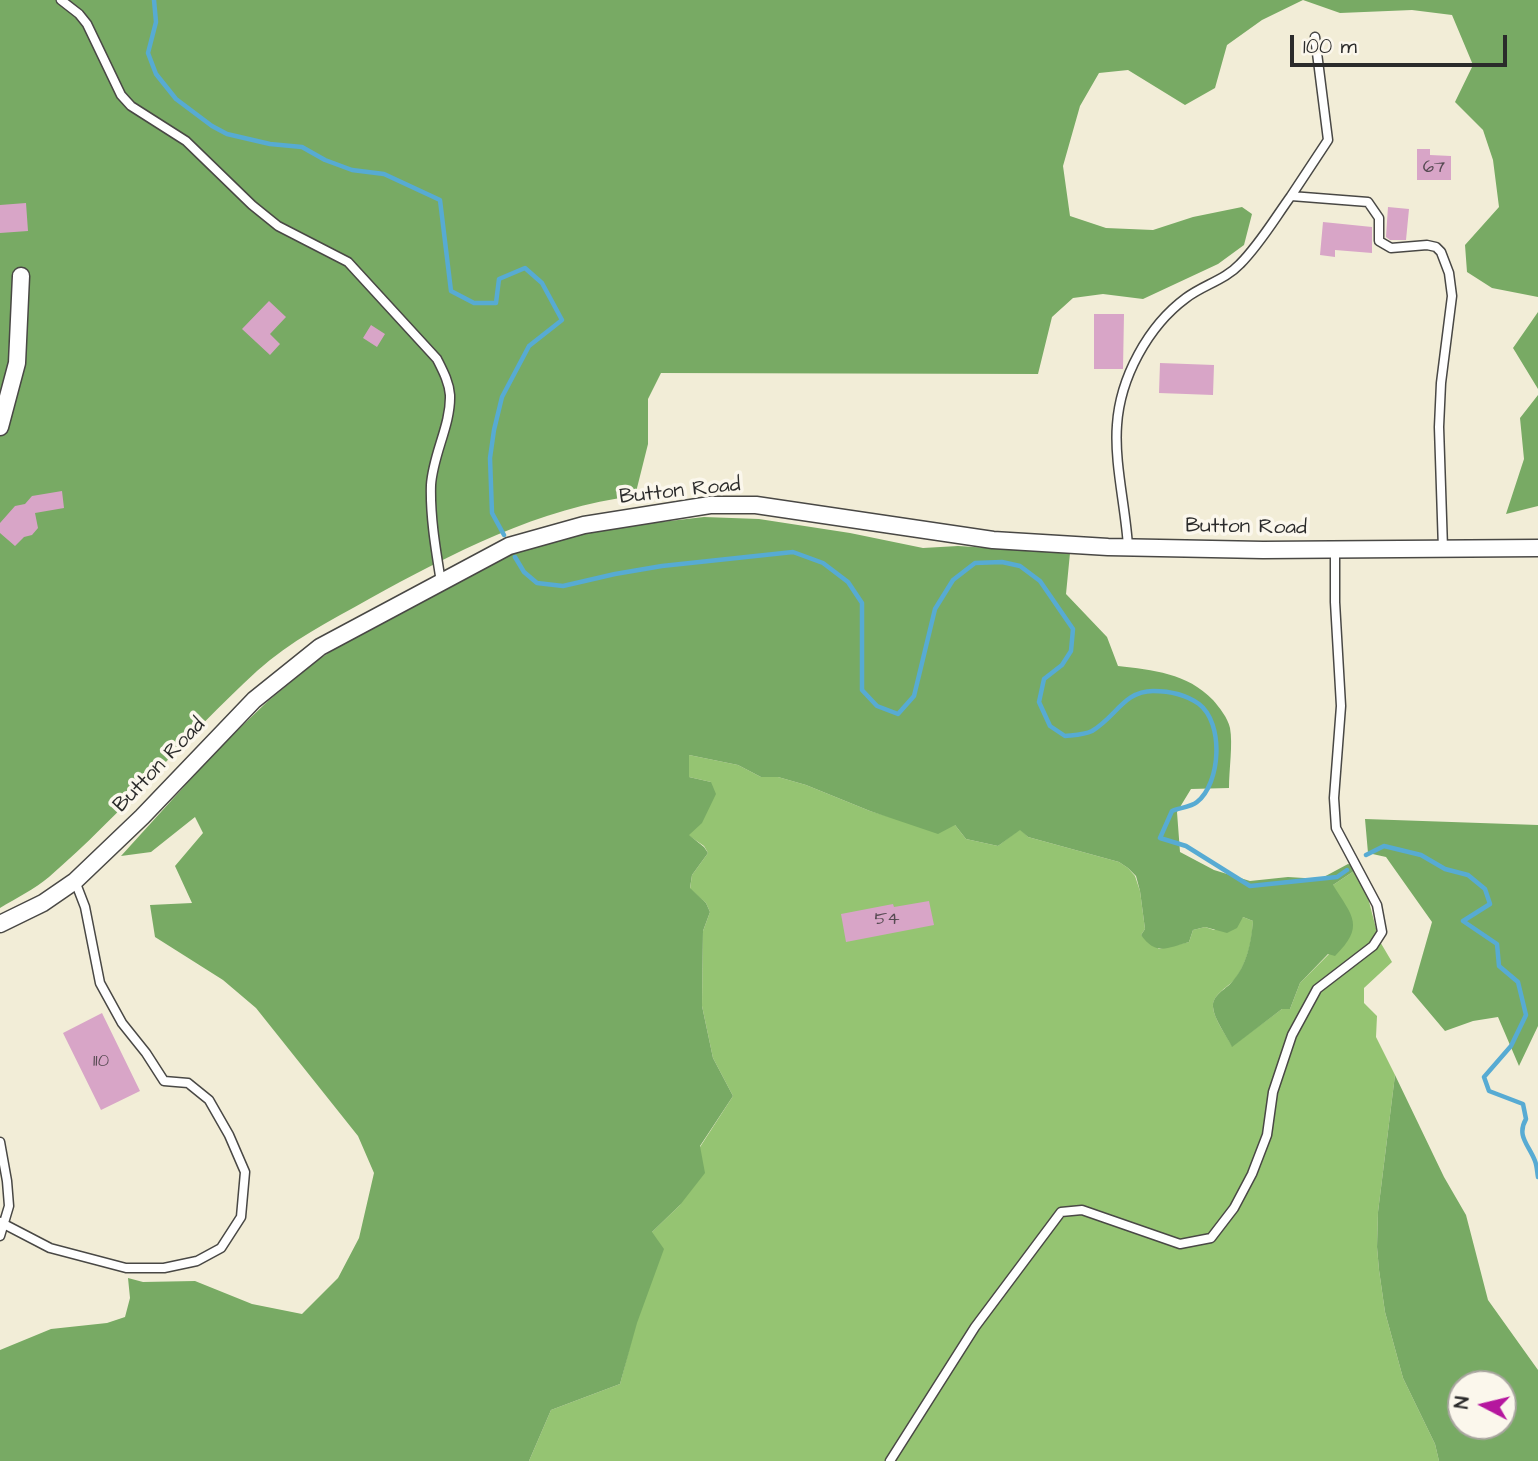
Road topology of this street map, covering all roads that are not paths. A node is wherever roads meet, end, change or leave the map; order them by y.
1 (61, 0) edge
2 (1315, 37) dead end
3 (1292, 195) junction
4 (21, 276) dead end
5 (0, 427) edge
6 (1128, 547) junction
7 (1538, 548) edge
8 (1443, 549) junction
9 (1335, 550) junction
10 (441, 582) junction
11 (75, 881) junction
12 (0, 924) edge
13 (0, 1142) edge
14 (2, 1223) edge
15 (0, 1236) edge
16 (890, 1461) edge

1 - 10 lane
2 - 3 lane
3 - 6 lane
3 - 8 lane
4 - 5 street
6 - 9 street, Button Road
6 - 10 street, Button Road
7 - 8 street, Button Road
8 - 9 street, Button Road
9 - 16 lane
10 - 11 street, Button Road
11 - 12 street, Button Road
11 - 14 lane
13 - 14 lane
14 - 15 lane

